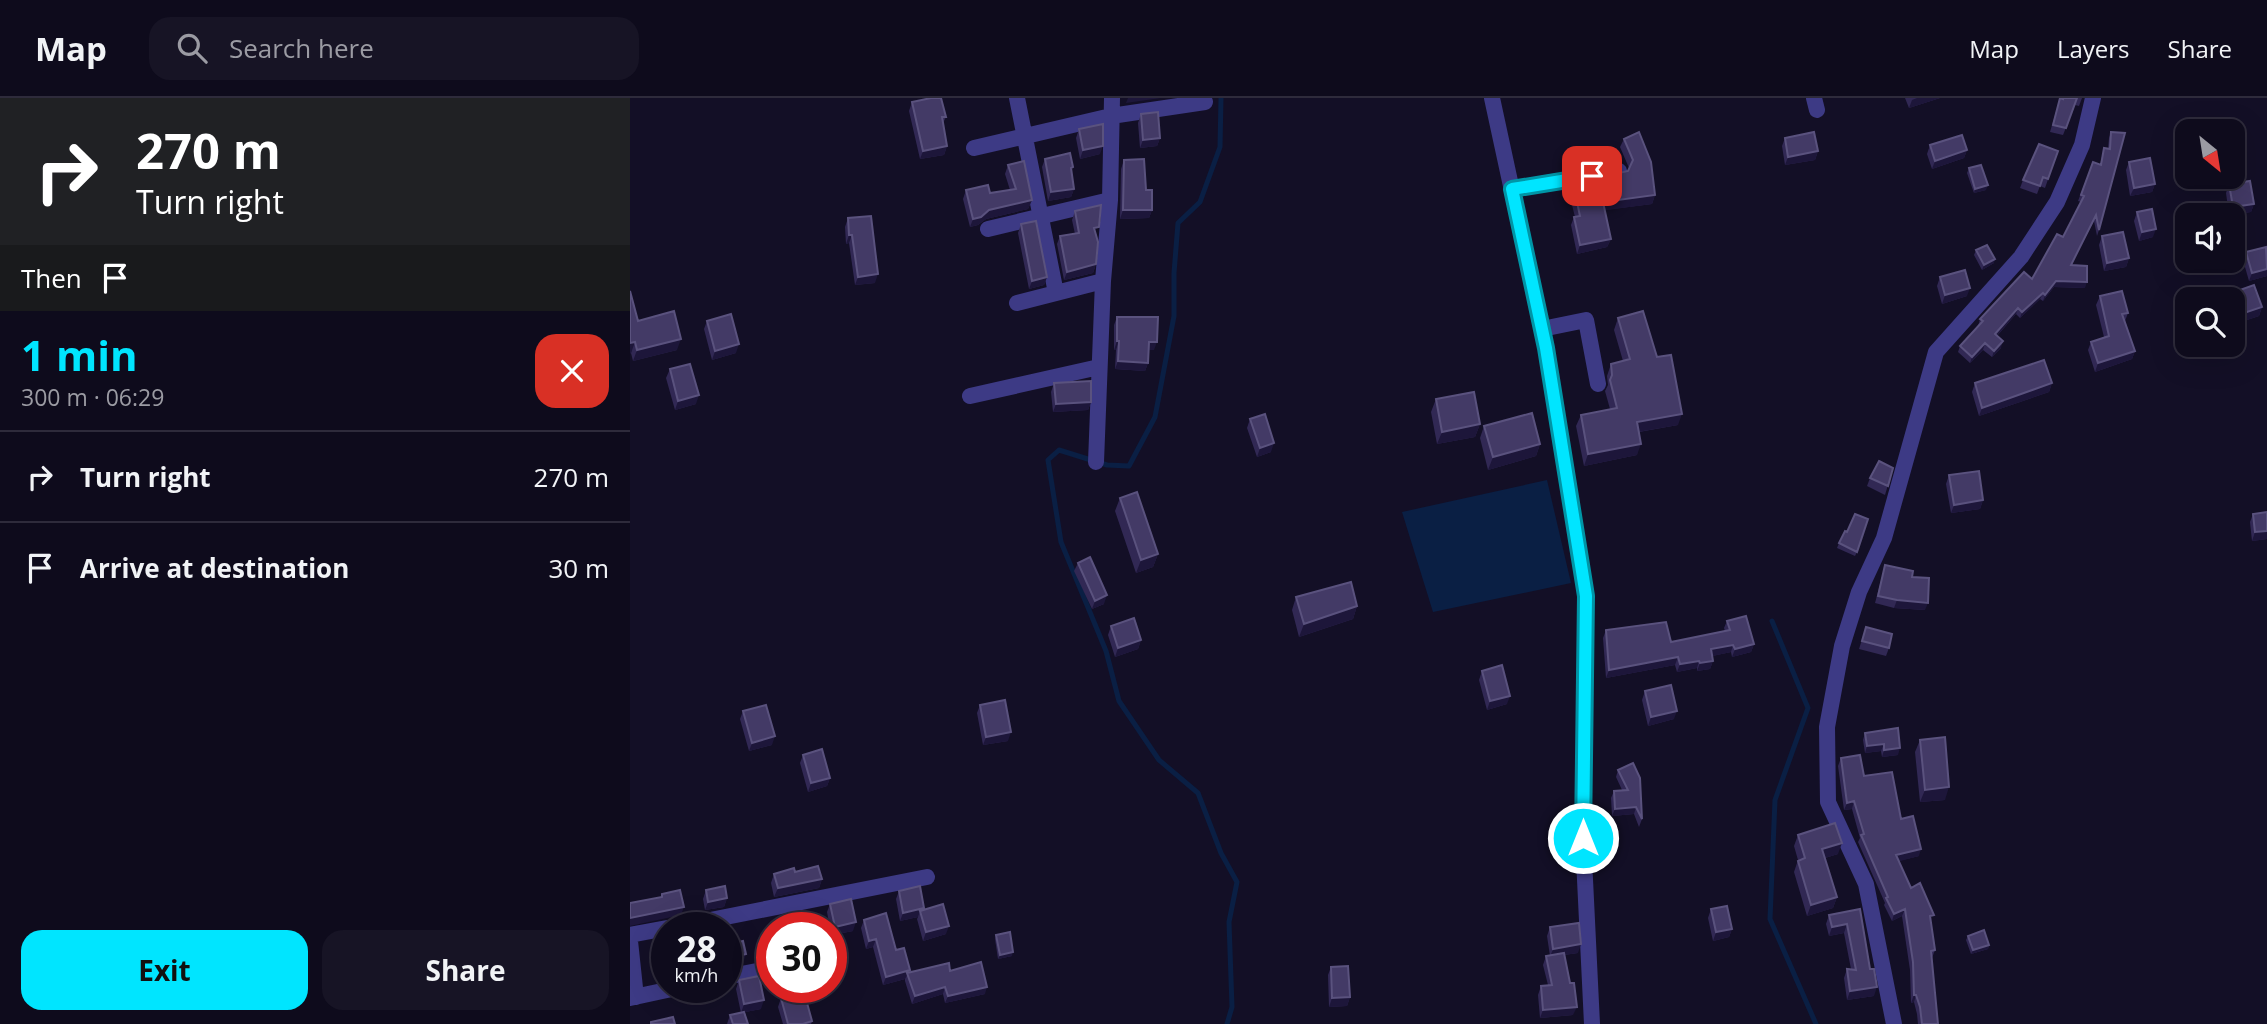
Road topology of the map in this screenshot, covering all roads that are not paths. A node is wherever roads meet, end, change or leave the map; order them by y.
1 (1017, 98) edge
2 (1112, 98) edge
3 (1492, 98) edge
4 (2093, 98) edge
5 (1205, 102) dead end
6 (1111, 116) junction
7 (1025, 136) junction
8 (974, 148) dead end
9 (1619, 171) edge
10 (1512, 189) junction
11 (1110, 200) junction
12 (1040, 216) junction
13 (988, 229) dead end
14 (1103, 281) junction
15 (1056, 293) junction
16 (1017, 303) dead end
17 (1542, 329) junction
18 (1100, 367) junction
19 (1598, 384) dead end
20 (970, 396) dead end
21 (1096, 462) dead end
22 (927, 877) dead end
23 (742, 913) edge
24 (651, 931) edge
25 (630, 935) edge
26 (630, 941) edge
27 (651, 993) edge
28 (633, 997) edge
29 (1592, 1024) edge
30 (1894, 1024) edge

1 - 7 street
2 - 6 street
3 - 10 street
4 - 30 street
5 - 6 street
6 - 7 street
6 - 11 street
7 - 8 street
7 - 12 street
9 - 10 street
10 - 17 street
11 - 12 street
11 - 14 street
12 - 13 street
12 - 15 street
14 - 15 street
14 - 18 street
15 - 16 street
17 - 19 street
17 - 29 street
18 - 20 street
18 - 21 street
22 - 23 street
24 - 25 street
26 - 28 street
27 - 28 street

